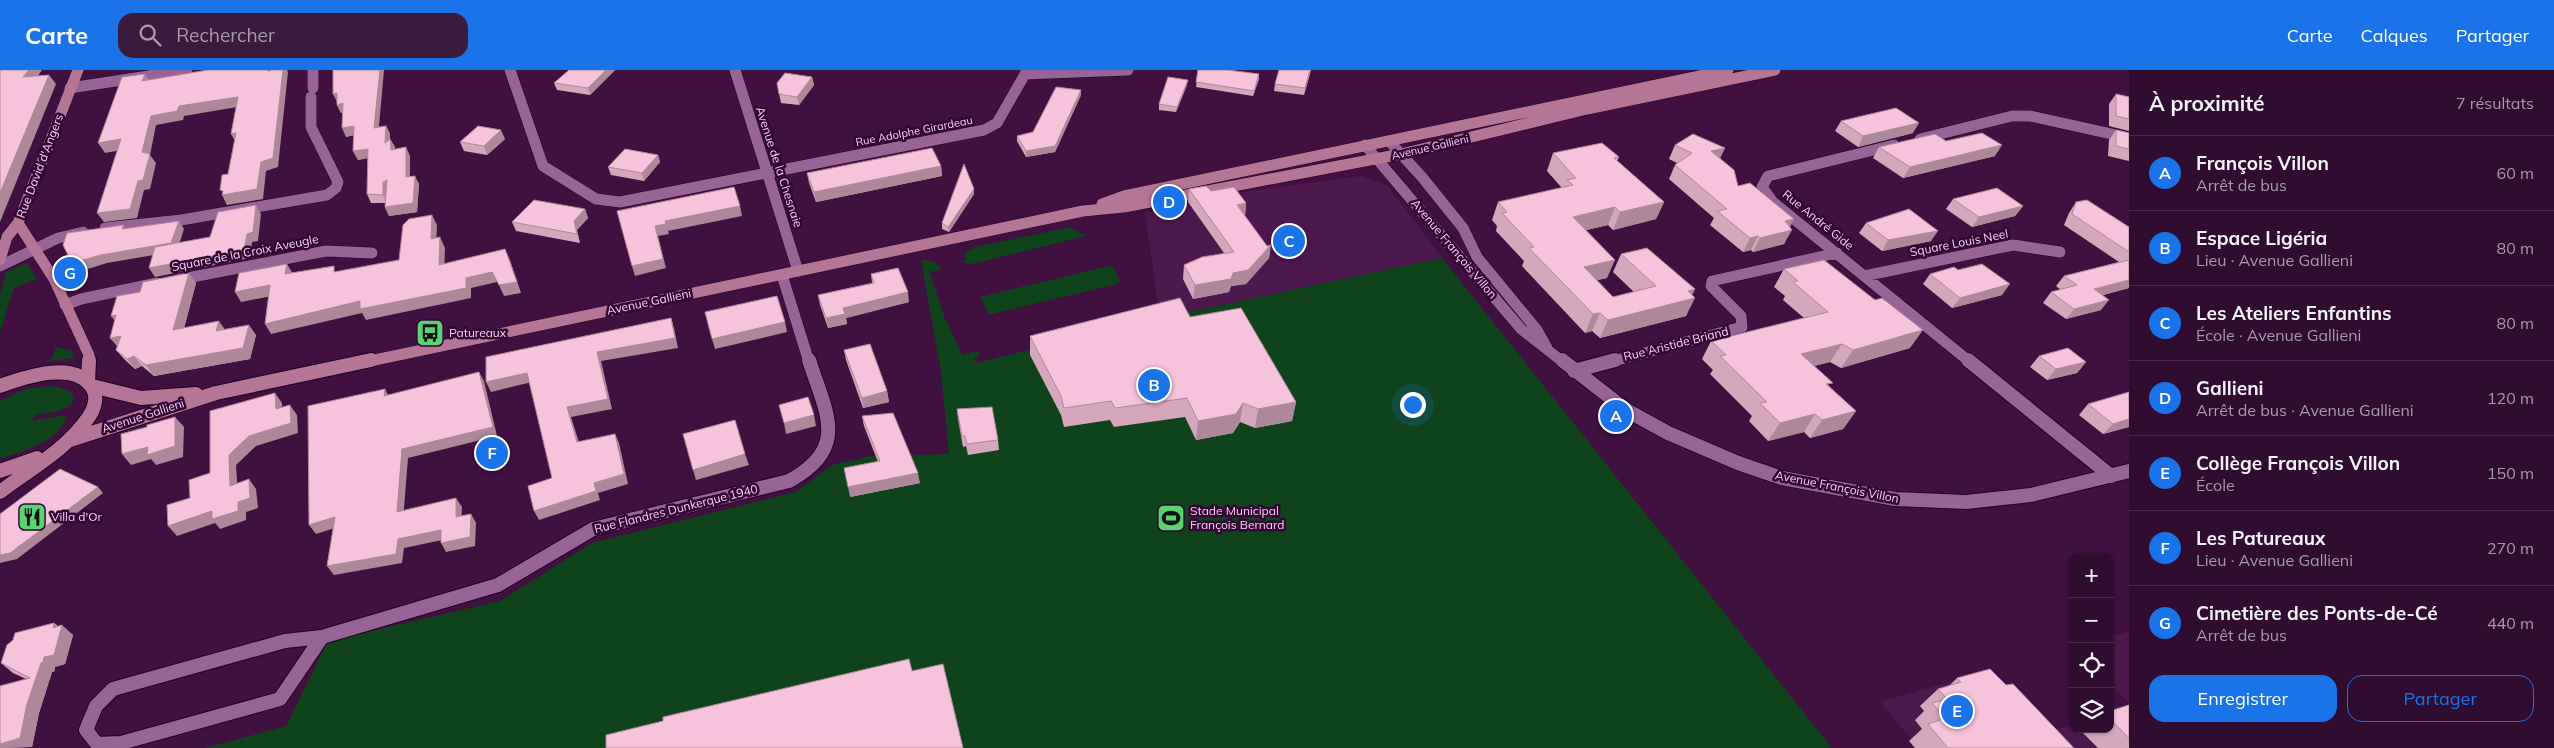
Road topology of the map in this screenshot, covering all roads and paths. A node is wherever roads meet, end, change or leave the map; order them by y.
1 (78, 70) edge
2 (187, 70) edge
3 (313, 70) edge
4 (510, 70) edge
5 (735, 70) edge
6 (1128, 70) edge
7 (1728, 70) edge
8 (1775, 70) edge
9 (1023, 72) edge
10 (70, 88) junction
11 (2129, 138) edge
12 (1389, 141) junction
13 (1365, 145) junction
14 (1401, 154) junction
15 (1377, 158) junction
16 (767, 173) junction
17 (1083, 212) junction
18 (18, 223) junction
19 (35, 248) junction
20 (2060, 252) dead end
21 (372, 253) dead end
22 (1836, 253) junction
23 (0, 260) edge
24 (0, 266) edge
25 (798, 271) junction
26 (782, 275) junction
27 (1864, 276) junction
28 (65, 305) junction
29 (1547, 348) junction
30 (1574, 371) junction
31 (90, 384) junction
32 (0, 386) edge
33 (216, 393) junction
34 (65, 443) junction
35 (0, 471) edge
36 (2129, 471) edge
37 (2111, 476) junction
38 (0, 492) edge
39 (322, 637) junction

1 - 10 main road, Rue David d'Angers
2 - 10 street
3 - 19 street
4 - 16 street, Rue Adolphe Girardeau
5 - 16 street, Avenue de la Chesnaie
6 - 9 street, Rue Adolphe Girardeau
7 - 12 main road, Avenue Gallieni
8 - 14 main road, Avenue Gallieni
9 - 16 street, Rue Adolphe Girardeau
10 - 18 main road, Rue David d'Angers
11 - 22 street, Rue André Gide
12 - 13 main road, Avenue Gallieni
12 - 14 street, Avenue François Villon
13 - 15 street, Avenue François Villon
13 - 17 main road, Avenue Gallieni
14 - 15 main road, Avenue Gallieni
14 - 29 street, Avenue François Villon
15 - 17 main road, Avenue Gallieni
15 - 29 street, Avenue François Villon
16 - 25 street, Avenue de la Chesnaie
17 - 25 main road, Avenue Gallieni
18 - 19 main road
18 - 23 main road, Rue David d'Angers
19 - 24 street
19 - 28 main road
20 - 27 street, Square Louis Neel
21 - 28 street, Square de la Croix Aveugle
22 - 27 street, Rue André Gide
22 - 30 street, Rue Aristide Briand
25 - 26 main road, Avenue Gallieni
26 - 33 main road, Avenue Gallieni
26 - 39 street, Rue Flandres Dunkerque 1940
27 - 37 street, Rue André Gide
28 - 31 main road
29 - 30 street, Avenue François Villon
30 - 37 street, Avenue François Villon
31 - 32 main road, Avenue Gallieni
31 - 33 main road, Avenue Gallieni
31 - 34 main road
33 - 34 main road, Avenue Gallieni
34 - 35 main road
34 - 38 main road
36 - 37 street, Avenue François Villon
39 - 39 street, Rue Flandres Dunkerque 1940

